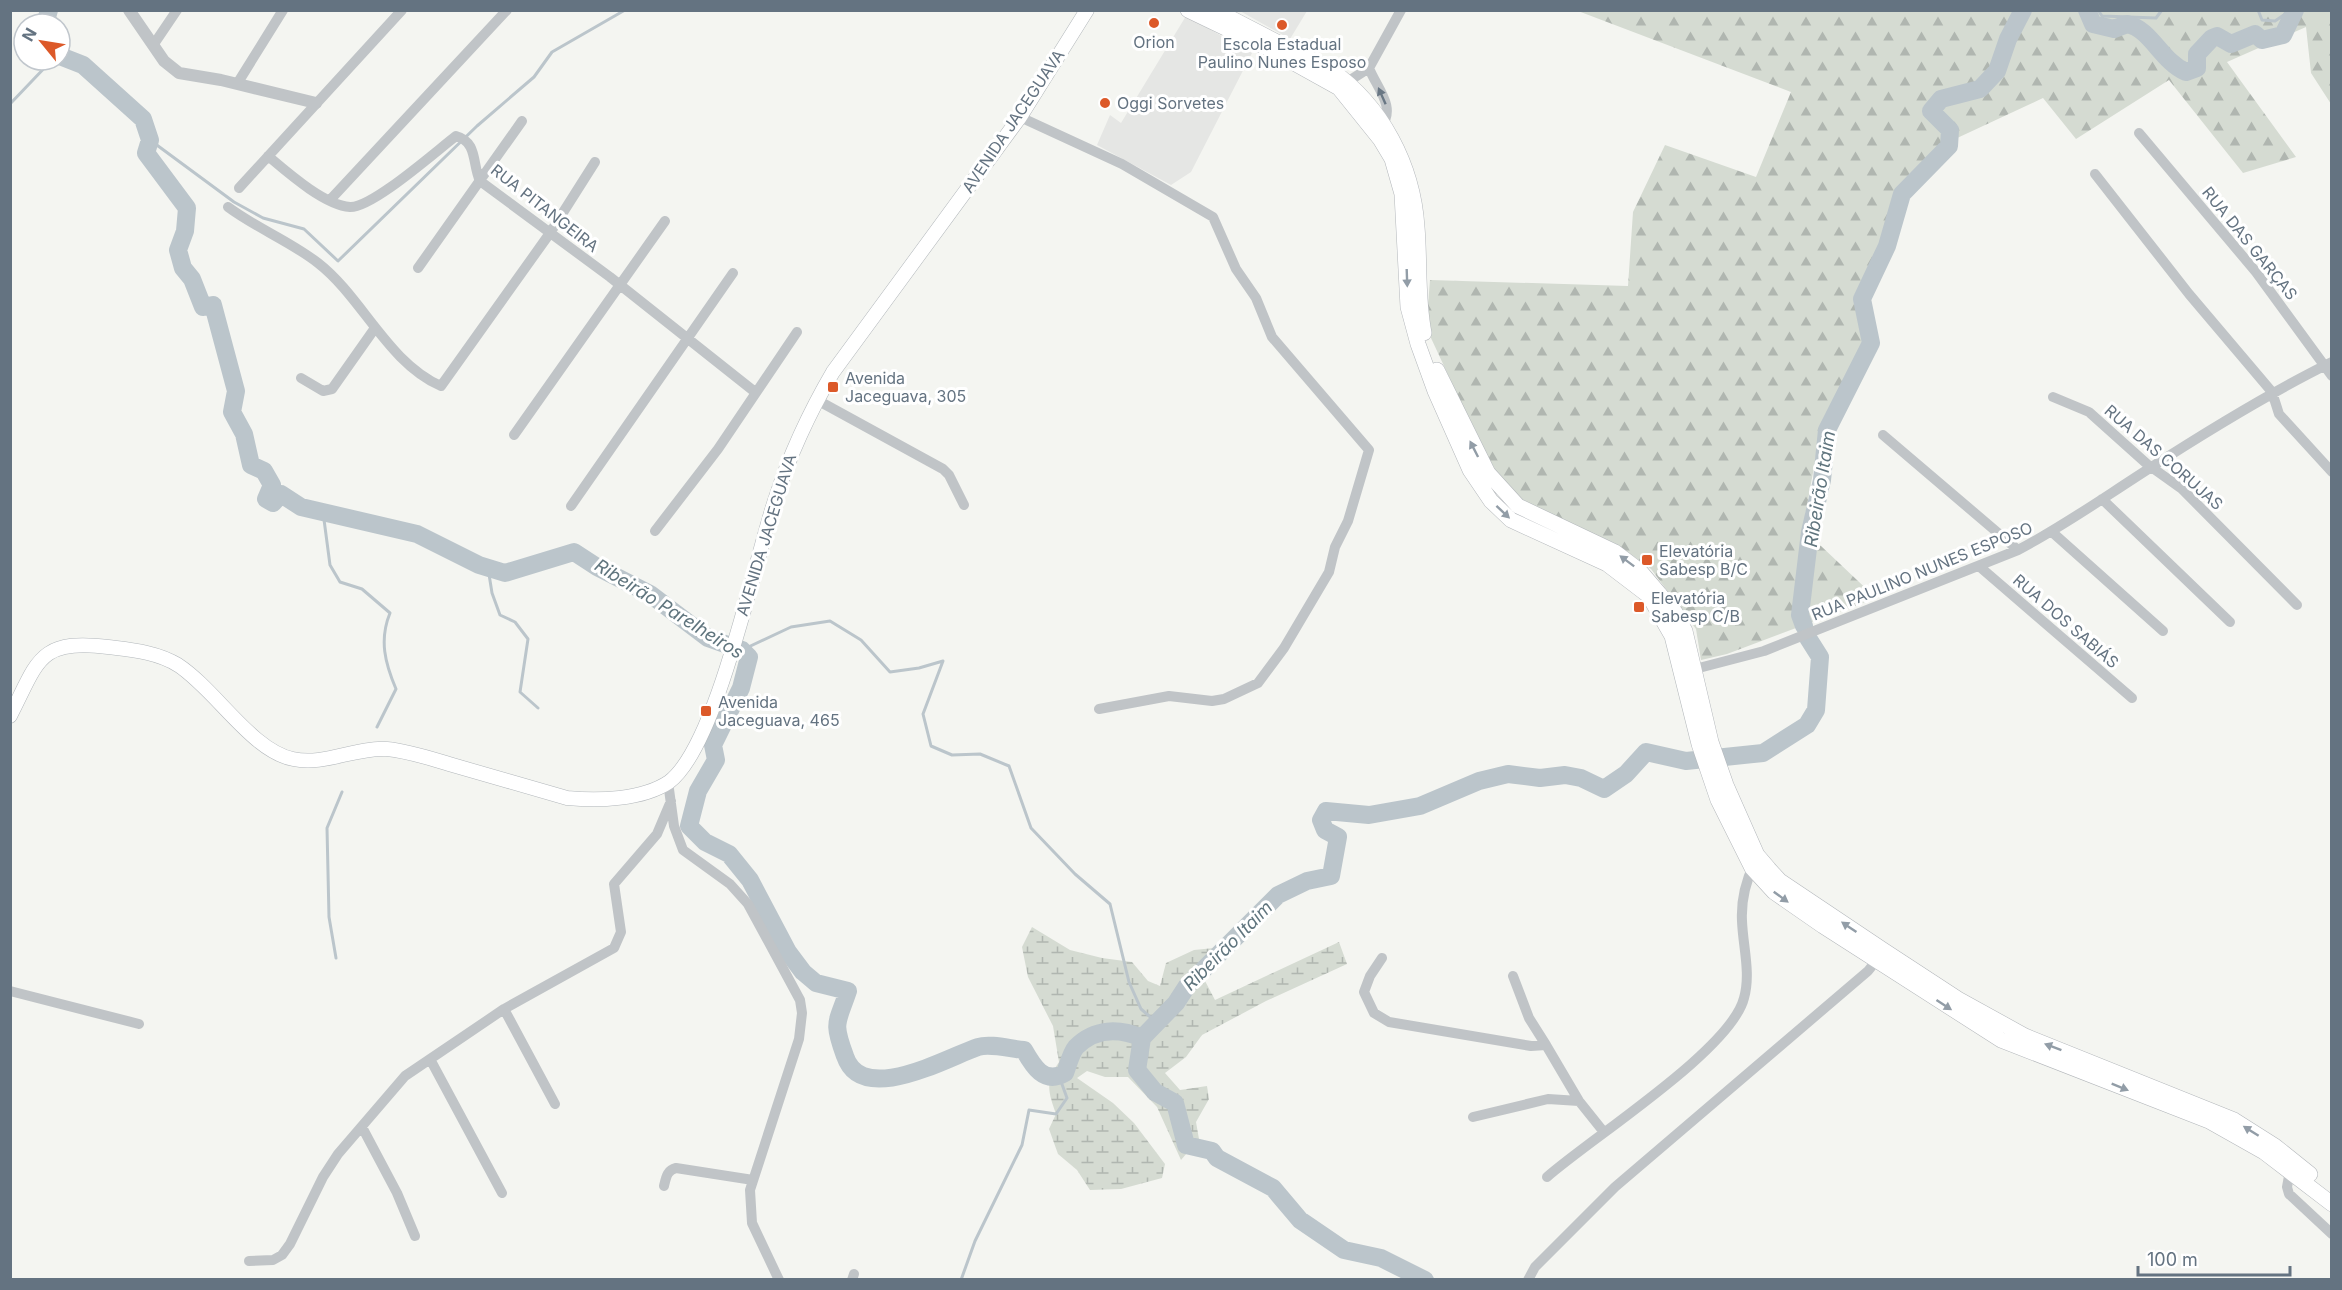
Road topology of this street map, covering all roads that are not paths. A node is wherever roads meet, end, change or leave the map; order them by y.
1 (129, 10) edge
2 (177, 10) edge
3 (283, 10) edge
4 (402, 10) edge
5 (507, 10) edge
6 (1087, 10) edge
7 (1188, 10) edge
8 (1215, 10) edge
9 (1401, 10) edge
10 (154, 44) junction
11 (1369, 68) junction
12 (237, 84) junction
13 (1344, 85) junction
14 (316, 103) junction
15 (1020, 117) junction
16 (522, 121) dead end
17 (1379, 129) junction
18 (2139, 134) dead end
19 (267, 156) junction
20 (595, 162) dead end
21 (2095, 174) dead end
22 (480, 181) junction
23 (239, 188) dead end
24 (330, 200) junction
25 (228, 207) dead end
26 (664, 221) dead end
27 (550, 233) junction
28 (418, 268) dead end
29 (733, 273) dead end
30 (620, 285) junction
31 (375, 328) junction
32 (797, 332) dead end
33 (687, 339) junction
34 (2327, 364) edge
35 (2331, 376) edge
36 (301, 378) dead end
37 (755, 392) junction
38 (2272, 392) junction
39 (2053, 397) dead end
40 (817, 400) junction
41 (514, 435) dead end
42 (1883, 435) dead end
43 (2151, 467) junction
44 (2331, 472) edge
45 (2102, 499) junction
46 (964, 505) dead end
47 (571, 506) dead end
48 (655, 531) dead end
49 (2052, 532) junction
50 (2018, 550) junction
51 (1980, 567) junction
52 (2297, 605) dead end
53 (2230, 622) dead end
54 (2163, 631) dead end
55 (1672, 636) junction
56 (1695, 669) junction
57 (2132, 698) dead end
58 (1099, 709) dead end
59 (10, 716) edge
60 (1702, 739) junction
61 (668, 782) junction
62 (671, 801) junction
63 (1755, 861) junction
64 (1880, 956) junction
65 (1382, 958) dead end
66 (1512, 976) dead end
67 (10, 991) edge
68 (504, 1009) junction
69 (139, 1024) dead end
70 (1546, 1045) junction
71 (430, 1059) junction
72 (1579, 1101) junction
73 (555, 1104) dead end
74 (1473, 1117) dead end
75 (362, 1127) junction
76 (1603, 1131) junction
77 (2290, 1171) junction
78 (1547, 1177) dead end
79 (753, 1180) junction
80 (664, 1186) dead end
81 (2331, 1191) edge
82 (502, 1193) dead end
83 (2331, 1204) edge
84 (2331, 1234) edge
85 (415, 1236) dead end
86 (249, 1261) dead end
87 (778, 1280) edge
88 (1528, 1280) edge

1 - 10 street
2 - 10 street
3 - 12 street
4 - 14 street
5 - 24 street
6 - 15 main road, AVENIDA JACEGUAVA
7 - 13 main road
8 - 13 main road
9 - 11 street
10 - 12 street
11 - 13 street
17 -> 11 street
12 - 14 street
13 - 17 main road
14 - 19 street
15 - 40 main road, AVENIDA JACEGUAVA
15 - 58 street
16 - 22 street
17 -> 55 main road
56 -> 17 main road
18 - 34 street, RUA DAS GARÇAS
19 - 23 street
19 - 24 street, RUA PITANGEIRA
20 - 27 street
21 - 38 street
22 - 24 street, RUA PITANGEIRA
22 - 27 street, RUA PITANGEIRA
22 - 28 street
25 - 31 street
26 - 30 street
27 - 30 street, RUA PITANGEIRA
27 - 31 street
29 - 33 street
30 - 33 street, RUA PITANGEIRA
30 - 41 street
31 - 36 street
32 - 37 street
33 - 37 street, RUA PITANGEIRA
33 - 47 street
34 - 35 street, RUA DAS GARÇAS
34 - 38 street, RUA PAULINO NUNES ESPOSO
37 - 48 street
38 - 43 street, RUA PAULINO NUNES ESPOSO
38 - 44 street
39 - 43 street, RUA DAS CORUJAS
40 - 46 street
40 - 61 main road, AVENIDA JACEGUAVA
42 - 50 street
43 - 45 street, RUA PAULINO NUNES ESPOSO
43 - 52 street, RUA DAS CORUJAS
45 - 49 street, RUA PAULINO NUNES ESPOSO
45 - 53 street
49 - 50 street, RUA PAULINO NUNES ESPOSO
49 - 54 street
50 - 51 street, RUA PAULINO NUNES ESPOSO
51 - 56 street, RUA PAULINO NUNES ESPOSO
51 - 57 street, RUA DOS SABIÁS
55 - 56 main road
55 - 60 main road
56 - 60 main road
59 - 61 main road, AVENIDA JACEGUAVA
60 - 63 main road
61 - 62 street
62 - 68 street
62 - 79 street
63 - 64 main road
63 - 76 street
64 -> 77 main road
81 -> 64 main road
64 - 88 street
65 - 70 street
66 - 70 street
67 - 69 street
68 - 71 street
68 - 73 street
70 - 72 street
71 - 75 street
71 - 82 street
72 - 74 street
72 - 76 street
75 - 85 street
75 - 86 street
76 - 78 street
77 - 83 main road
77 - 84 street
79 - 80 street
79 - 87 street

